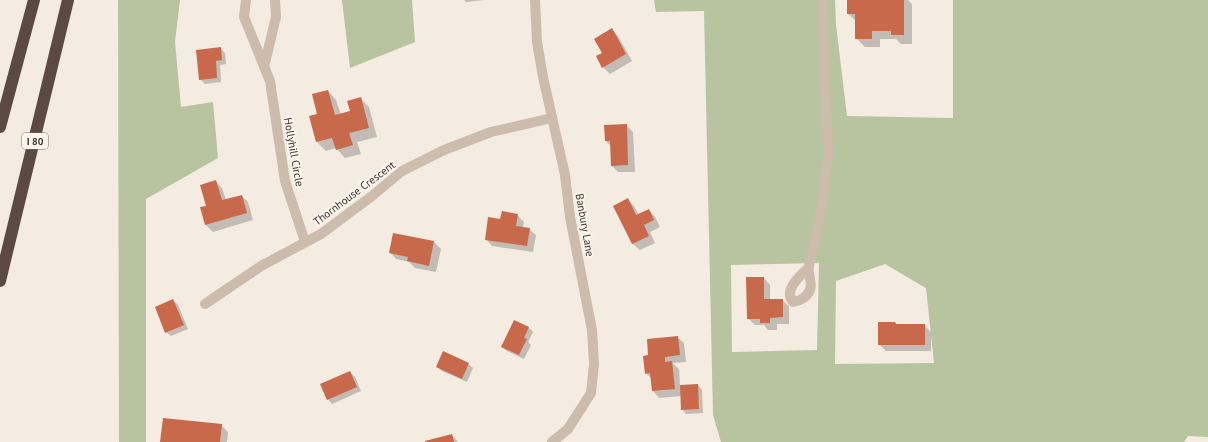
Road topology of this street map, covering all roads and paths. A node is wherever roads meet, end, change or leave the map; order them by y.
1 (34, 0) edge
2 (68, 0) edge
3 (246, 0) edge
4 (275, 0) edge
5 (535, 0) edge
6 (822, 0) edge
7 (264, 67) junction
8 (552, 118) junction
9 (0, 127) edge
10 (305, 242) junction
11 (808, 268) dead end
12 (0, 281) edge
13 (205, 304) dead end
14 (552, 442) edge

1 - 9 highway
2 - 12 highway, I 80
3 - 7 street, Hollyhill Circle
4 - 7 street
5 - 8 street, Banbury Lane
6 - 11 street
7 - 10 street, Hollyhill Circle
8 - 10 street, Thornhouse Crescent
8 - 14 street, Banbury Lane
10 - 13 street, Thornhouse Crescent

